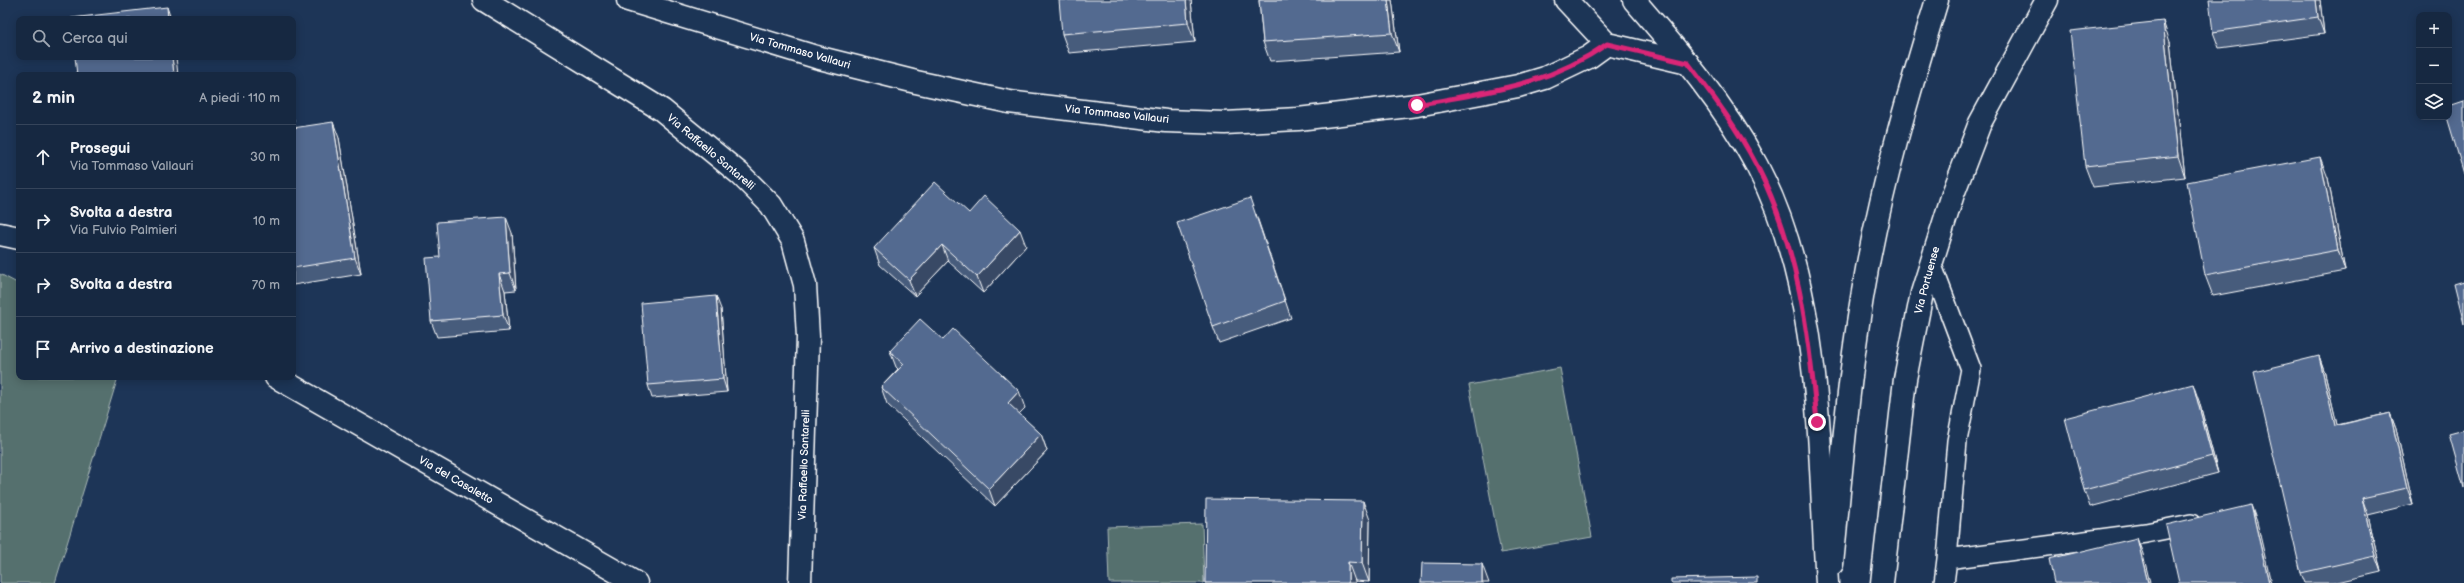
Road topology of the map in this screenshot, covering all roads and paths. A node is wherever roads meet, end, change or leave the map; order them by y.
1 (484, 0) edge
2 (628, 0) edge
3 (1566, 0) edge
4 (1634, 0) edge
5 (1937, 0) edge
6 (2047, 0) edge
7 (1607, 44) junction
8 (1688, 63) junction
9 (0, 234) edge
10 (16, 237) edge
11 (1931, 263) junction
12 (281, 380) edge
13 (2208, 521) edge
14 (1947, 560) junction
15 (636, 583) edge
16 (800, 583) edge
17 (1827, 583) edge
18 (1830, 583) edge
19 (1882, 583) edge
20 (1944, 583) edge

1 - 16 street, Via Raffaello Santarelli
2 - 7 street, Via Tommaso Vallauri
3 - 7 street
4 - 8 street
5 - 18 street
6 - 11 street, Via Portuense
7 - 8 street
8 - 17 street
9 - 10 street
11 - 14 lane
11 - 19 street, Via Portuense
12 - 15 street, Via del Casaletto
13 - 14 lane
14 - 20 lane

